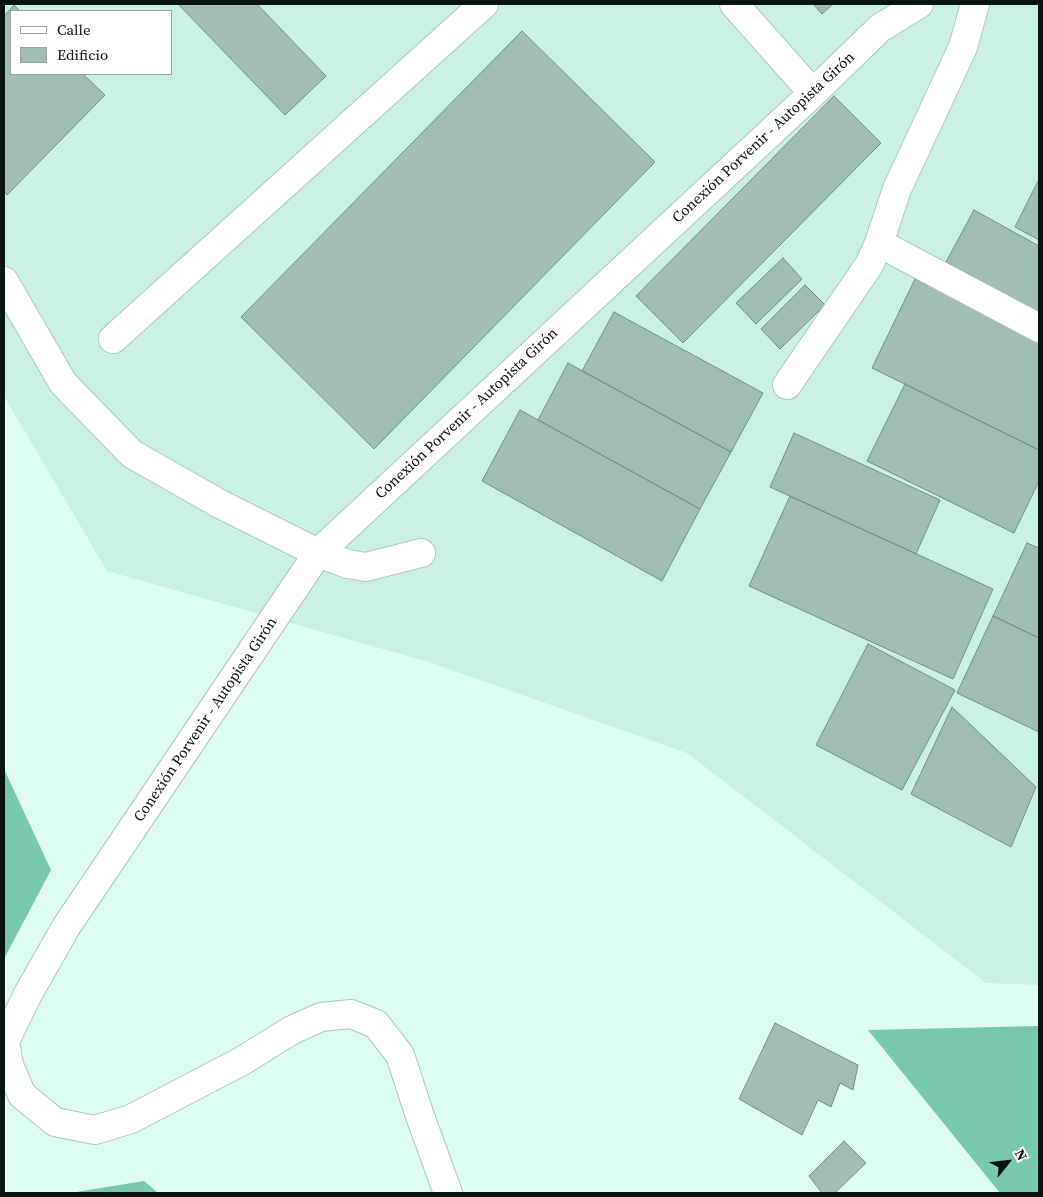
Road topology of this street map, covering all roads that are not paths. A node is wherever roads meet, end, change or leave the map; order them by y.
1 (484, 4) edge
2 (734, 4) edge
3 (919, 4) edge
4 (975, 4) edge
5 (813, 93) junction
6 (879, 243) junction
7 (4, 281) edge
8 (1039, 328) edge
9 (113, 339) dead end
10 (786, 385) dead end
11 (421, 553) dead end
12 (318, 554) junction
13 (448, 1193) edge

1 - 9 street
2 - 5 street
3 - 5 street, Conexión Porvenir - Autopista Girón
4 - 6 street
5 - 12 street, Conexión Porvenir - Autopista Girón
6 - 8 street
6 - 10 street
7 - 12 street
11 - 12 street
12 - 13 street, Conexión Porvenir - Autopista Girón

